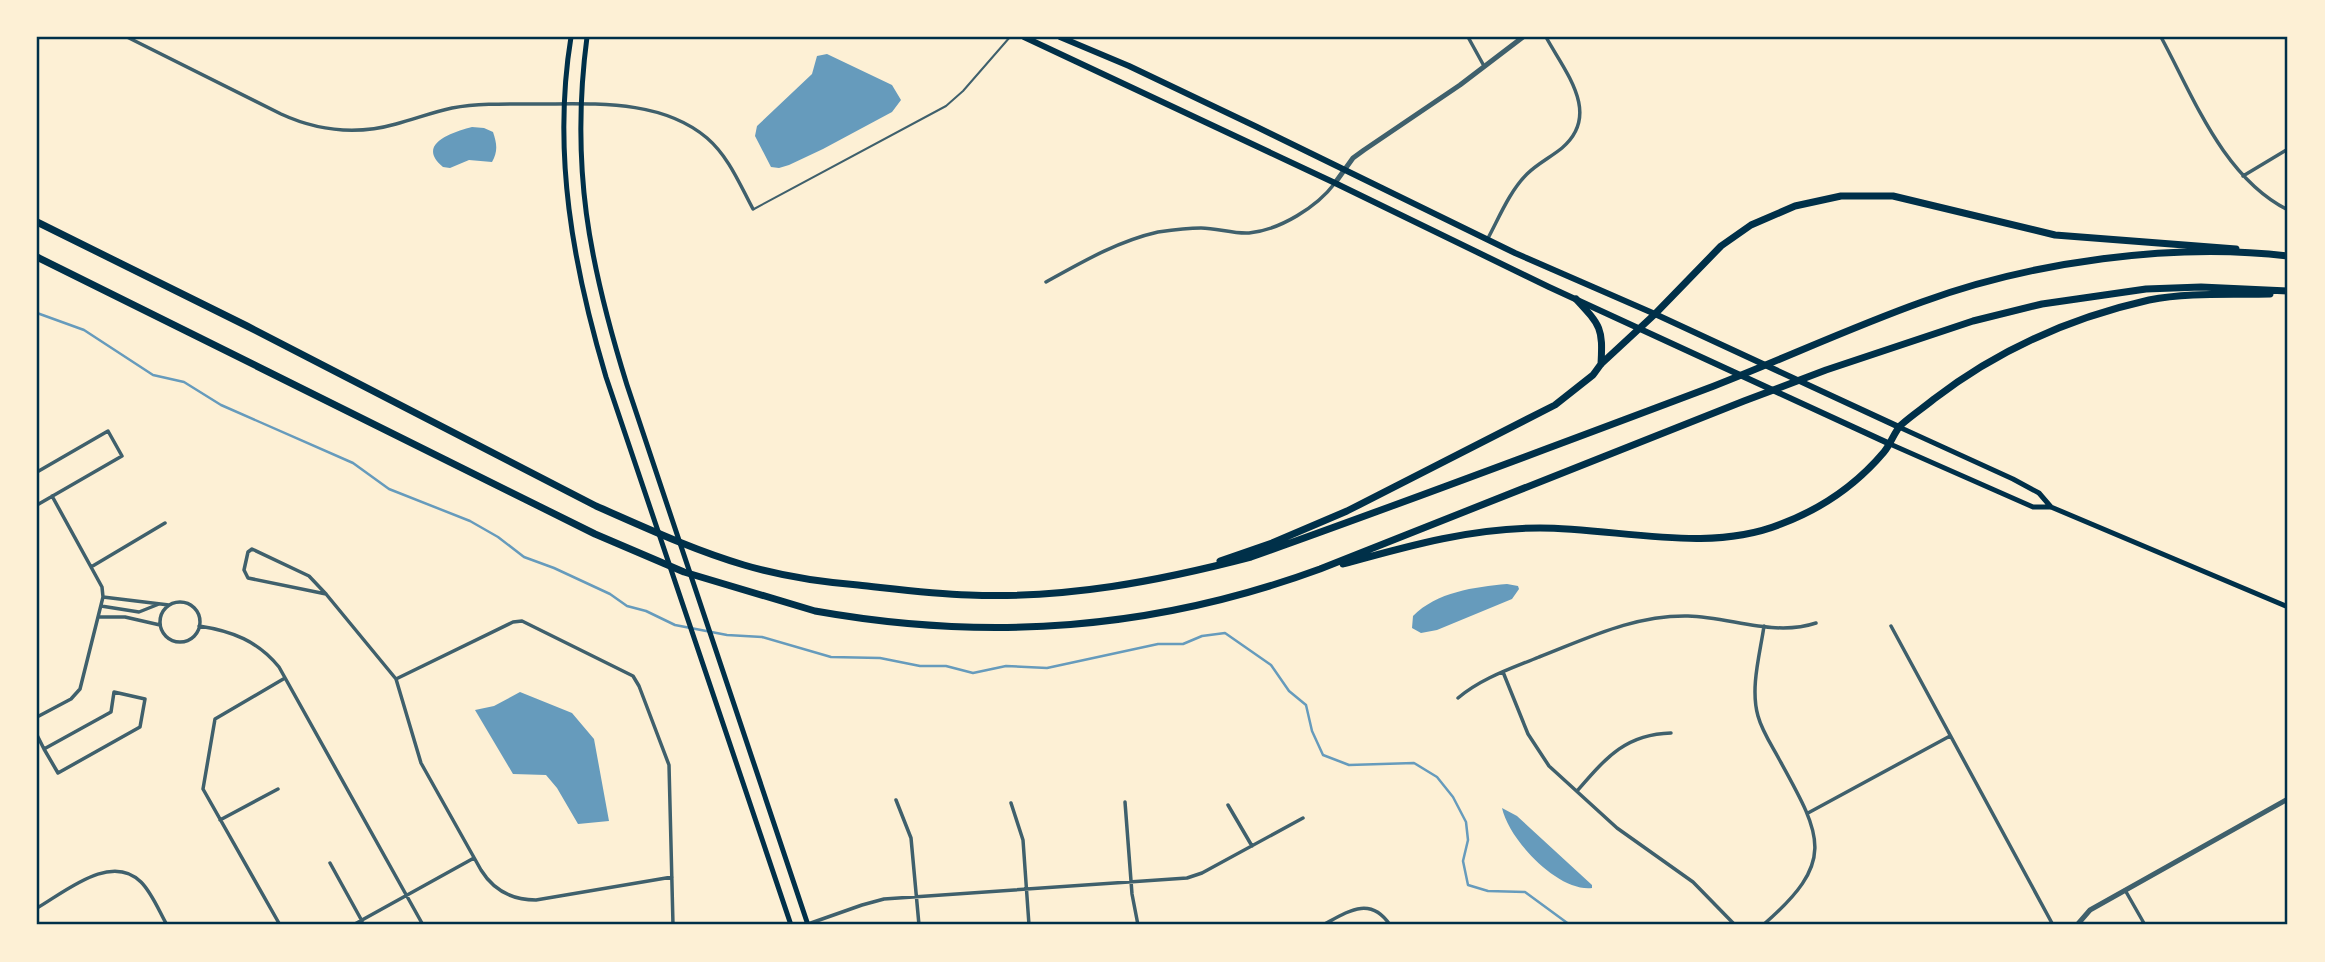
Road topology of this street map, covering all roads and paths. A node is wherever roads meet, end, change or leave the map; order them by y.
1 (127, 37) edge
2 (571, 37) edge
3 (587, 37) edge
4 (1010, 37) edge
5 (1024, 37) edge
6 (1060, 37) edge
7 (1468, 37) edge
8 (1523, 37) edge
9 (1546, 37) edge
10 (2161, 37) edge
11 (1485, 67) junction
12 (564, 104) junction
13 (580, 104) junction
14 (2288, 149) edge
15 (1345, 170) junction
16 (2243, 176) junction
17 (1335, 183) junction
18 (753, 209) joint
19 (2288, 210) edge
20 (37, 222) edge
21 (1488, 240) junction
22 (2268, 253) junction
23 (2288, 256) edge
24 (37, 257) edge
25 (1046, 282) dead end
26 (2288, 292) edge
27 (1576, 299) junction
28 (1655, 314) junction
29 (1640, 329) junction
30 (1601, 364) junction
31 (1899, 427) junction
32 (1890, 444) junction
33 (37, 472) edge
34 (52, 496) junction
35 (37, 505) edge
36 (2051, 507) junction
37 (165, 523) dead end
38 (91, 567) junction
39 (1292, 579) junction
40 (1152, 581) junction
41 (326, 594) junction
42 (103, 597) junction
43 (161, 603) junction
44 (101, 606) junction
45 (169, 606) junction
46 (2288, 607) edge
47 (98, 617) junction
48 (1816, 623) dead end
49 (160, 625) junction
50 (199, 626) junction
51 (1764, 626) junction
52 (1891, 626) dead end
53 (1503, 672) junction
54 (285, 678) junction
55 (396, 680) junction
56 (1458, 698) dead end
57 (37, 717) edge
58 (1671, 733) dead end
59 (37, 735) edge
60 (1950, 736) junction
61 (44, 749) junction
62 (278, 789) dead end
63 (1577, 791) junction
64 (895, 800) dead end
65 (2288, 800) edge
66 (1125, 802) dead end
67 (1011, 803) dead end
68 (1228, 805) dead end
69 (1808, 813) junction
70 (1303, 818) dead end
71 (220, 820) junction
72 (1252, 846) junction
73 (474, 858) junction
74 (330, 863) dead end
75 (672, 877) junction
76 (1131, 883) junction
77 (1027, 890) junction
78 (2125, 890) junction
79 (407, 897) junction
80 (918, 897) junction
81 (37, 908) edge
82 (362, 921) junction
83 (167, 925) edge
84 (280, 925) edge
85 (353, 925) edge
86 (423, 925) edge
87 (673, 925) edge
88 (791, 925) edge
89 (807, 925) edge
90 (919, 925) edge
91 (1029, 925) edge
92 (1138, 925) edge
93 (1324, 925) edge
94 (1390, 925) edge
95 (1735, 925) edge
96 (1763, 925) edge
97 (2053, 925) edge
98 (2077, 925) edge
99 (2145, 925) edge

1 - 12 street
2 - 12 main road
3 - 13 main road
4 - 18 lane
5 - 17 main road
6 - 15 main road
7 - 11 street
8 - 11 street
9 - 21 street
10 - 16 street
11 - 15 street
12 - 13 street
12 - 88 main road
13 - 18 street
13 - 89 main road
14 - 16 street
15 - 17 street
15 - 21 main road
16 - 19 street
17 - 25 street
17 - 27 main road
20 - 40 highway
21 - 28 main road
22 - 23 highway
22 - 28 highway
22 - 40 highway
24 - 39 highway
26 - 31 highway
26 - 39 highway
27 - 29 main road
27 - 30 highway
28 - 29 highway
28 - 31 main road
29 - 30 highway
29 - 32 main road
30 - 40 highway
31 - 32 highway
31 - 36 main road
32 - 36 main road
32 - 39 highway
33 - 34 street
34 - 35 street
34 - 38 street
36 - 46 main road
37 - 38 street
38 - 42 street
41 - 41 street
41 - 55 street
42 - 43 street
42 - 44 street
43 - 44 street
43 - 45 street
44 - 47 street
45 - 49 street
45 - 50 street
47 - 49 street
47 - 57 street
48 - 51 street
49 - 50 street
50 - 54 street
51 - 53 street
51 - 69 street
52 - 60 street
53 - 56 street
53 - 63 street
54 - 71 street
54 - 79 street
55 - 73 street
55 - 75 street
58 - 63 street
59 - 61 street
60 - 69 street
60 - 97 street
61 - 61 street
62 - 71 street
63 - 95 street
64 - 80 street
65 - 78 street
66 - 76 street
67 - 77 street
68 - 72 street
69 - 96 street
70 - 72 street
71 - 84 street
72 - 76 street
73 - 75 street
73 - 79 street
74 - 82 street
75 - 87 street
76 - 77 street
76 - 92 street
77 - 80 street
77 - 91 street
78 - 98 street
78 - 99 street
79 - 82 street
79 - 86 street
80 - 89 street
80 - 90 street
81 - 83 street
82 - 85 street
93 - 94 street

